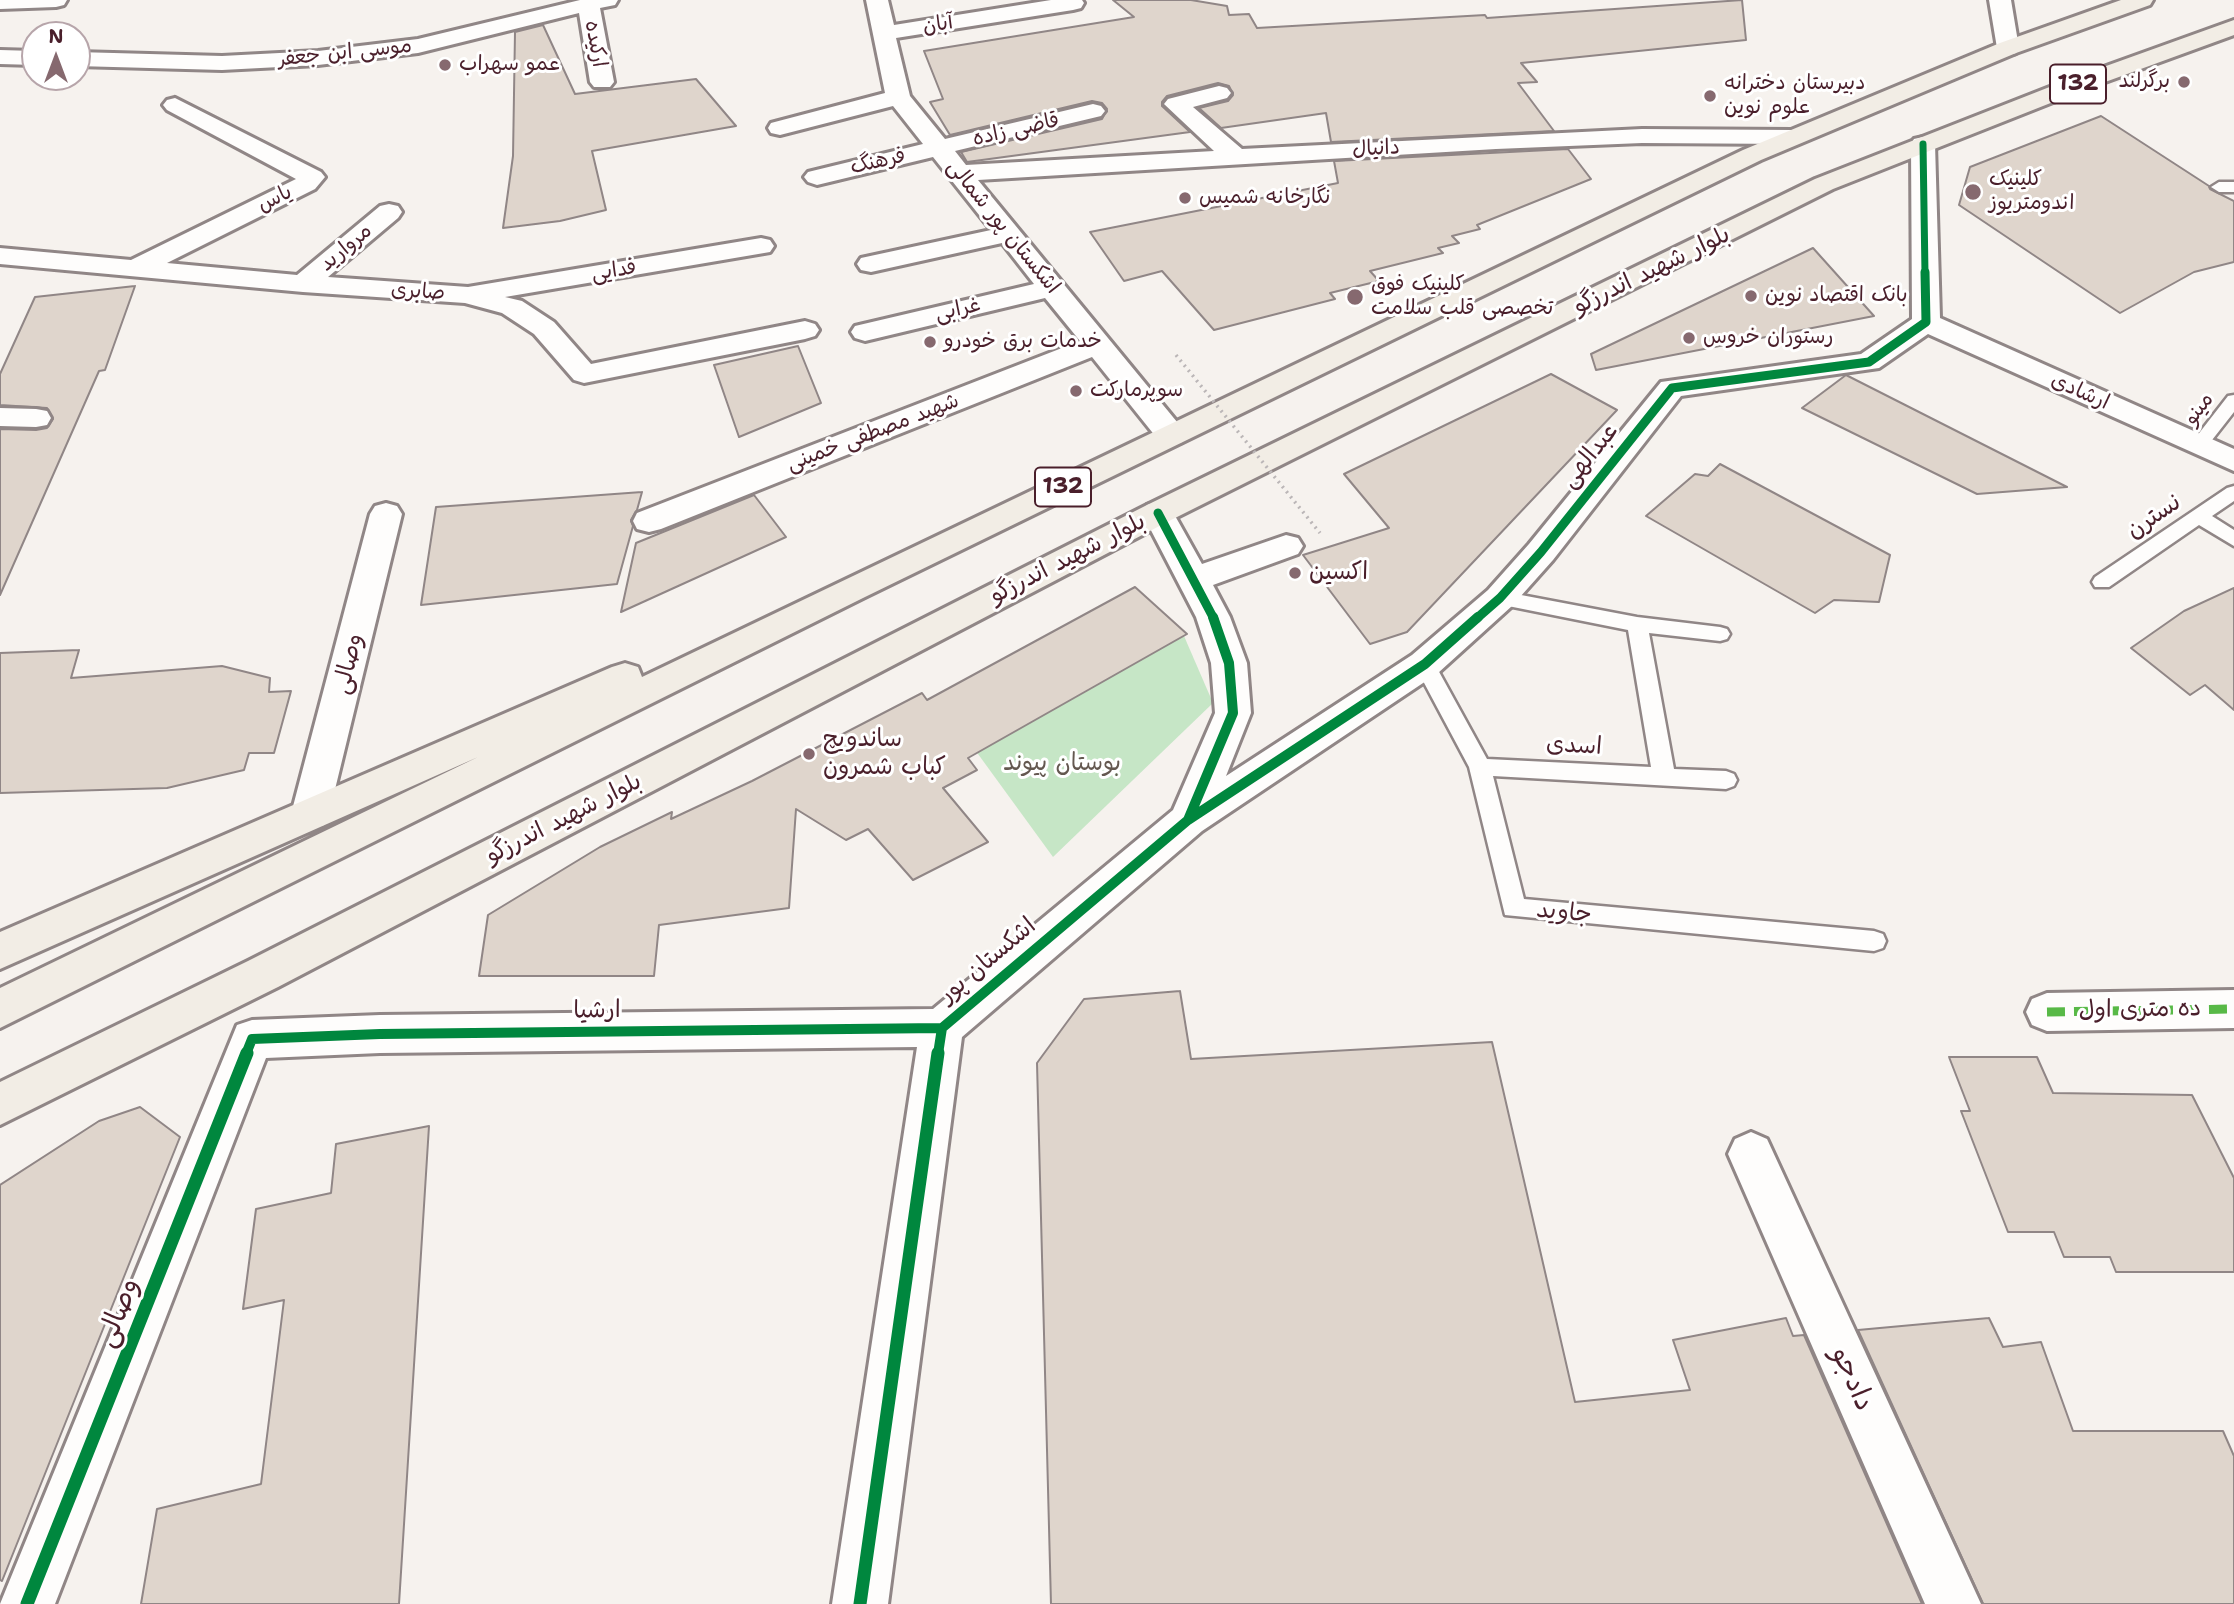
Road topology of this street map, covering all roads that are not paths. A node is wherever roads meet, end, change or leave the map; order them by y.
1 (56, 0) edge
2 (877, 0) edge
3 (2000, 0) edge
4 (2142, 0) edge
5 (0, 2) edge
6 (598, 3) edge
7 (1073, 3) dead end
8 (2230, 30) edge
9 (886, 33) junction
10 (2008, 48) junction
11 (0, 57) edge
12 (21, 58) edge
13 (91, 59) edge
14 (602, 82) dead end
15 (1219, 93) dead end
16 (898, 97) junction
17 (175, 105) dead end
18 (1093, 111) dead end
19 (780, 128) dead end
20 (1793, 137) junction
21 (1923, 144) junction
22 (939, 148) junction
23 (1235, 156) junction
24 (1758, 172) junction
25 (960, 173) junction
26 (817, 177) dead end
27 (1824, 184) junction
28 (1658, 200) junction
29 (389, 212) dead end
30 (1717, 215) junction
31 (1009, 234) junction
32 (761, 246) dead end
33 (0, 256) edge
34 (871, 264) dead end
35 (134, 269) junction
36 (303, 284) junction
37 (1052, 288) junction
38 (466, 295) junction
39 (1926, 322) junction
40 (805, 330) dead end
41 (865, 332) dead end
42 (1098, 344) junction
43 (2234, 400) edge
44 (0, 416) edge
45 (36, 418) dead end
46 (1171, 435) junction
47 (2199, 446) junction
48 (2234, 461) edge
49 (2234, 492) edge
50 (1158, 513) junction
51 (386, 514) dead end
52 (2199, 516) junction
53 (649, 521) dead end
54 (2234, 538) edge
55 (1286, 547) dead end
56 (1194, 579) junction
57 (2102, 582) dead end
58 (853, 589) junction
59 (1500, 598) junction
60 (1636, 624) junction
61 (1720, 634) dead end
62 (1425, 664) junction
63 (1480, 767) junction
64 (1664, 777) junction
65 (1726, 780) dead end
66 (310, 814) junction
67 (1188, 820) junction
68 (1874, 942) dead end
69 (0, 951) edge
70 (0, 1009) edge
71 (2234, 1009) edge
72 (2047, 1012) dead end
73 (942, 1028) junction
74 (252, 1039) joint
75 (0, 1104) edge
76 (1751, 1154) dead end
77 (27, 1604) edge
78 (860, 1604) edge
79 (1953, 1604) edge

1 - 5 street
2 - 9 street, اشکستان پور شمالی
3 - 10 street
4 - 10 main road, 132
6 - 13 street, موسی ابن جعفر
6 - 14 street, ارکیده
7 - 9 street, آبان
8 - 21 main road, بلوار شهید اندرزگو / 132
9 - 16 street, اشکستان پور شمالی
10 - 20 main road, 132
11 - 12 street
15 - 23 street
16 - 19 street
16 - 22 street, اشکستان پور شمالی
17 - 35 street, یاس
18 - 22 street, قاضی زاده
20 - 23 street, دانیال
20 - 24 main road, 132
21 - 27 main road, بلوار شهید اندرزگو / 132
21 - 39 street
22 - 25 street, اشکستان پور شمالی
22 - 26 street, فرهنگ
23 - 25 street, دانیال
24 - 27 main road
24 - 28 main road, 132
25 - 31 street, اشکستان پور شمالی
27 - 30 main road, بلوار شهید اندرزگو / 132
28 - 30 main road
28 - 46 main road, 132
29 - 36 street, مروارید
30 - 50 main road, بلوار شهید اندرزگو / 132
31 - 34 street
31 - 37 street, اشکستان پور شمالی
32 - 38 street, فدایی
33 - 35 street, صابری
35 - 36 street, صابری
36 - 38 street, صابری
37 - 41 street, غرابی
37 - 42 street, اشکستان پور شمالی
38 - 40 street, صابری
39 - 47 street, ارشادی
39 - 59 street, عبدالهی
42 - 46 street, اشکستان پور شمالی
42 - 53 street, شهید مصطفی خمینی
43 - 47 lane, مینو
44 - 45 street
46 - 58 main road, 132
47 - 48 street, ارشادی
49 - 52 lane, نسترن
50 - 56 street, اشکستان پور
50 - 75 main road, بلوار شهید اندرزگو / 132
51 - 66 street, وصالی
52 - 54 lane
52 - 57 lane, نسترن
55 - 56 street
56 - 67 street, اشکستان پور
58 - 66 main road
58 - 70 main road, 132
59 - 60 lane
59 - 62 street, عبدالهی
60 - 61 lane
60 - 64 lane
62 - 63 lane, جاوید
62 - 67 street, عبدالهی
63 - 64 lane, اسدی
63 - 68 lane, جاوید
64 - 65 lane, اسدی
66 - 69 main road
67 - 73 street, اشکستان پور
71 - 72 street, ده متری اول
73 - 74 street, ارشیا
73 - 78 street, اشکستان پور
74 - 77 street, وصالی
76 - 79 street, دادجو

